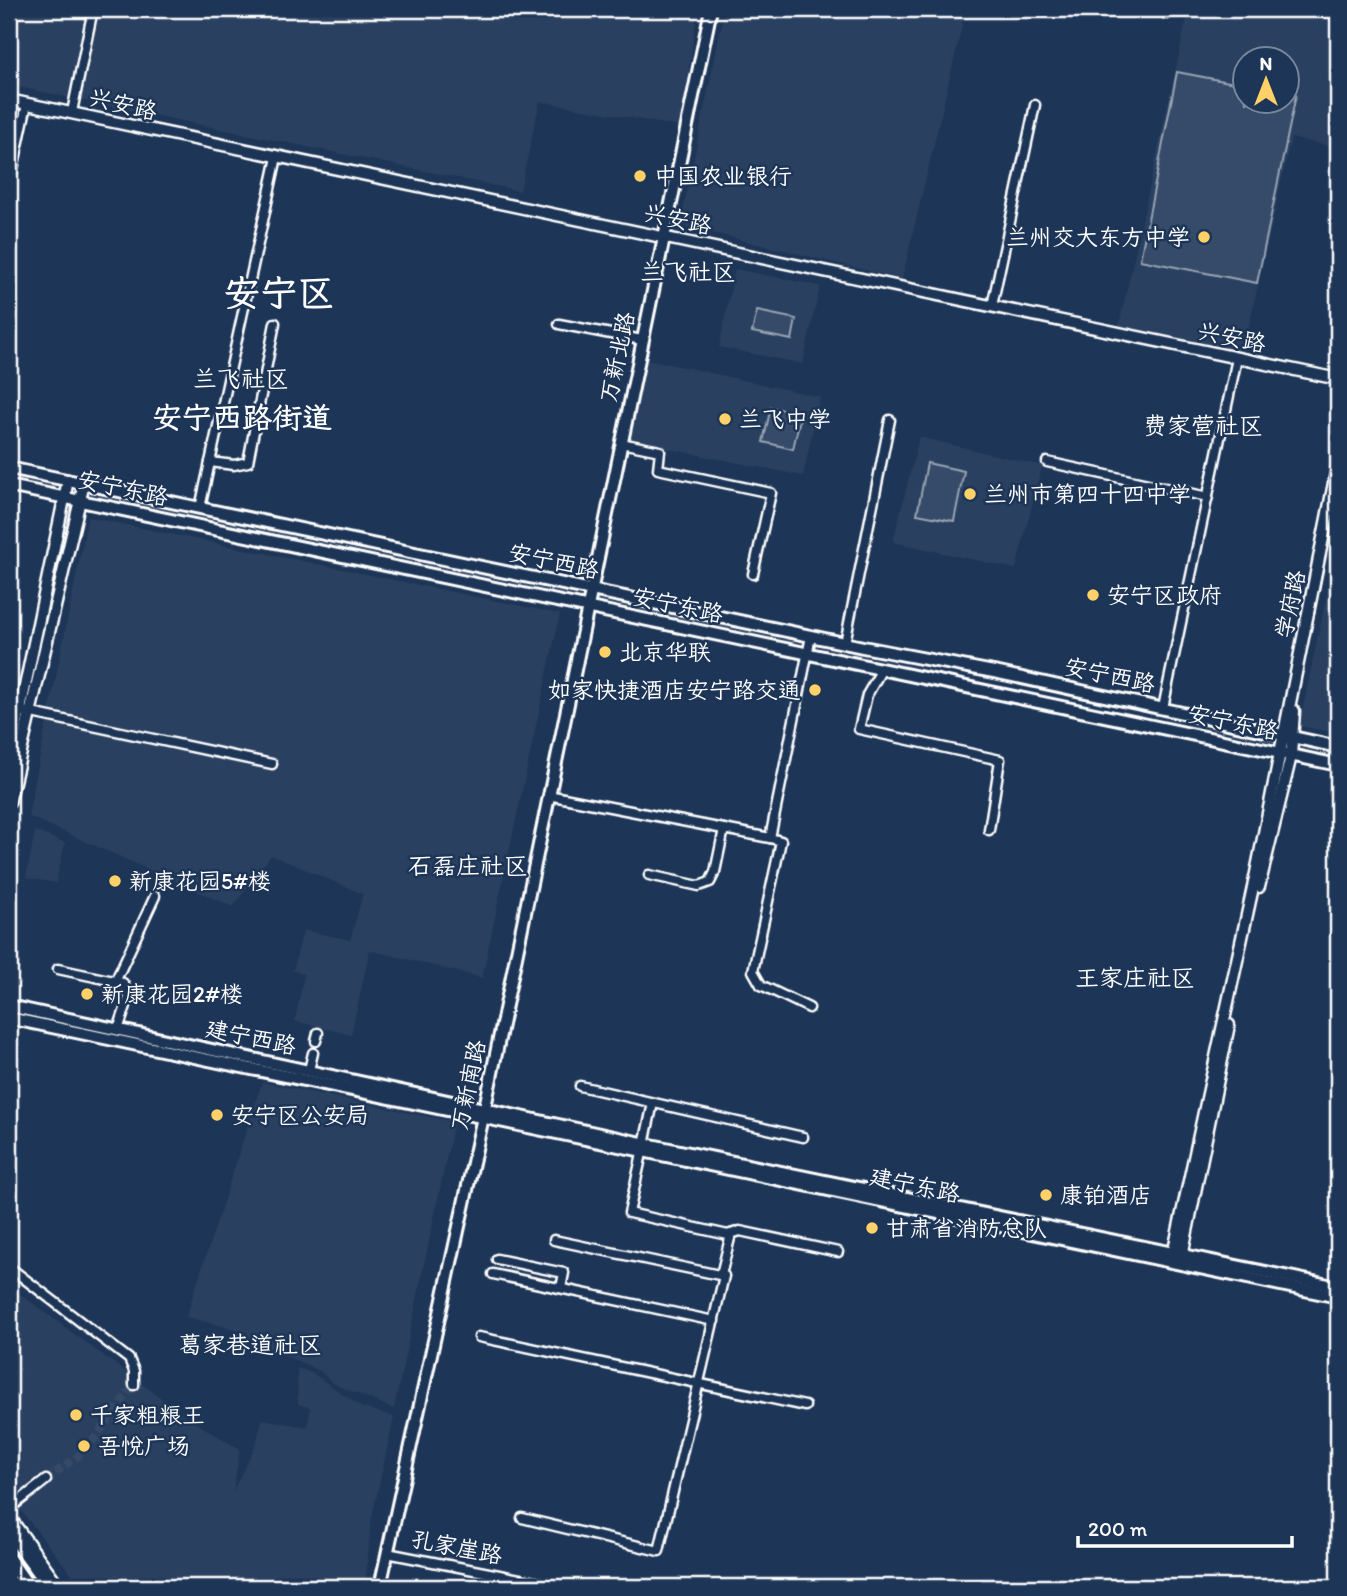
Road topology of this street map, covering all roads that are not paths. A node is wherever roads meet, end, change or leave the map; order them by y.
1 (93, 9) edge
2 (711, 9) edge
3 (9, 100) edge
4 (27, 104) junction
5 (1035, 105) dead end
6 (72, 112) junction
7 (277, 158) junction
8 (9, 188) edge
9 (664, 236) junction
10 (992, 306) junction
11 (275, 323) dead end
12 (559, 324) dead end
13 (642, 340) junction
14 (1237, 358) junction
15 (1338, 379) edge
16 (890, 420) dead end
17 (621, 443) junction
18 (210, 462) junction
19 (1047, 462) dead end
20 (1338, 463) edge
21 (9, 468) edge
22 (32, 472) junction
23 (68, 480) junction
24 (84, 483) junction
25 (9, 486) edge
26 (27, 489) junction
27 (115, 490) junction
28 (1338, 494) edge
29 (64, 497) junction
30 (1208, 497) junction
31 (80, 500) junction
32 (111, 507) junction
33 (200, 508) junction
34 (753, 574) dead end
35 (590, 590) junction
36 (586, 607) junction
37 (811, 636) junction
38 (845, 643) junction
39 (807, 653) junction
40 (882, 669) junction
41 (1163, 708) junction
42 (26, 711) junction
43 (1288, 736) junction
44 (1333, 746) edge
45 (1279, 753) junction
46 (1291, 756) junction
47 (1323, 762) junction
48 (9, 763) edge
49 (272, 764) dead end
50 (1338, 765) edge
51 (548, 795) junction
52 (9, 803) edge
53 (724, 829) junction
54 (989, 830) dead end
55 (770, 838) junction
56 (649, 875) dead end
57 (155, 897) dead end
58 (58, 969) dead end
59 (115, 982) junction
60 (9, 1006) edge
61 (809, 1007) dead end
62 (9, 1018) edge
63 (118, 1030) junction
64 (313, 1054) dead end
65 (309, 1070) junction
66 (580, 1086) dead end
67 (653, 1103) junction
68 (484, 1113) junction
69 (803, 1137) dead end
70 (646, 1148) junction
71 (731, 1234) junction
72 (554, 1240) dead end
73 (838, 1252) dead end
74 (497, 1259) dead end
75 (1176, 1259) junction
76 (9, 1267) edge
77 (494, 1274) dead end
78 (721, 1275) junction
79 (1338, 1287) edge
80 (561, 1288) junction
81 (1338, 1297) edge
82 (714, 1321) junction
83 (479, 1337) dead end
84 (699, 1384) junction
85 (134, 1385) dead end
86 (805, 1406) dead end
87 (46, 1480) tunnel mouth
88 (9, 1509) edge
89 (9, 1515) edge
90 (522, 1518) dead end
91 (9, 1531) edge
92 (387, 1553) junction
93 (9, 1560) edge
94 (28, 1587) edge
95 (50, 1587) edge
96 (61, 1587) edge
97 (380, 1587) edge
98 (561, 1587) edge

1 - 6 street
2 - 9 main road, 万新北路
3 - 4 street, 兴安路
4 - 6 street, 兴安路
4 - 8 street
5 - 10 street
6 - 7 street, 兴安路
7 - 9 street, 兴安路
7 - 18 street
9 - 10 street, 兴安路
9 - 13 main road, 万新北路
10 - 14 street, 兴安路
11 - 18 street
12 - 13 street
13 - 17 main road, 万新北路
14 - 15 street, 兴安路
14 - 30 street
16 - 38 street
17 - 34 street
17 - 35 main road, 万新北路
18 - 33 street
19 - 30 street
20 - 43 street, 学府路
21 - 22 main road, 安宁西路
22 - 23 main road, 安宁西路
22 - 26 main road
23 - 24 main road, 安宁西路
23 - 29 street
24 - 27 main road, 安宁西路
24 - 31 street
25 - 26 main road, 安宁东路
26 - 29 main road, 安宁东路
27 - 32 main road
27 - 33 main road, 安宁西路
28 - 43 street, 学府路
29 - 31 main road, 安宁东路
29 - 42 street
30 - 41 street
31 - 32 main road, 安宁东路
31 - 42 street
32 - 36 main road, 安宁东路
33 - 35 main road, 安宁西路
35 - 36 main road, 万新南路
35 - 37 main road, 安宁西路
36 - 39 main road, 安宁东路
36 - 51 main road, 万新南路
37 - 38 main road, 安宁西路
37 - 39 street
38 - 41 main road, 安宁西路
39 - 40 main road, 安宁东路
39 - 55 street
40 - 45 main road, 安宁东路
40 - 54 street
41 - 43 main road, 安宁西路
42 - 48 street
42 - 49 street
42 - 52 street
43 - 44 main road, 安宁西路
43 - 45 street, 学府路
43 - 46 street
44 - 47 main road
45 - 46 main road, 安宁东路
45 - 75 street, 学府路
46 - 47 main road, 安宁东路
46 - 75 street
47 - 50 main road, 安宁东路
51 - 53 street
51 - 68 main road, 万新南路
53 - 55 street
53 - 56 street
55 - 61 street
57 - 59 street
58 - 59 street
59 - 63 street
60 - 63 main road, 建宁西路
62 - 68 main road, 建宁西路
63 - 65 main road, 建宁西路
64 - 65 street
65 - 68 main road, 建宁西路
66 - 67 street
67 - 69 street
67 - 70 street
68 - 70 main road, 建宁东路
68 - 92 main road, 万新南路
70 - 71 street
70 - 75 main road, 建宁东路
71 - 73 street
71 - 78 street
72 - 78 street
74 - 80 street
75 - 79 main road, 建宁东路
75 - 81 main road, 建宁东路
76 - 85 street
77 - 80 street
78 - 82 street
80 - 82 street
82 - 84 street
83 - 84 street
84 - 86 street
84 - 90 street
87 - 88 street
89 - 96 street
91 - 95 main road
92 - 97 main road, 万新南路
92 - 98 street, 孔家崖路
93 - 94 main road

